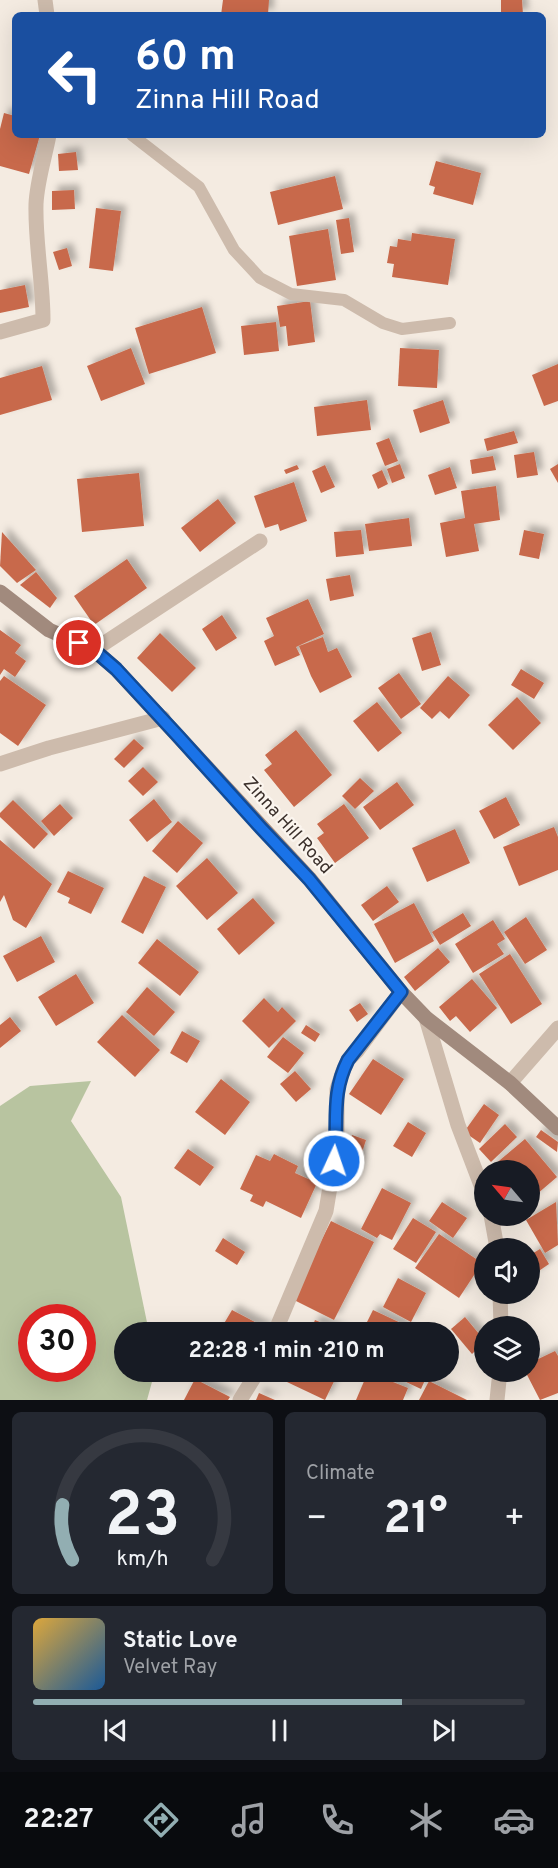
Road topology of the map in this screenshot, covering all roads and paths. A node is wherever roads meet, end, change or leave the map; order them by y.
1 (49, 138) edge
2 (136, 138) edge
3 (450, 323) dead end
4 (0, 332) edge
5 (260, 541) dead end
6 (0, 592) edge
7 (94, 650) junction
8 (162, 718) junction
9 (0, 764) edge
10 (401, 992) junction
11 (426, 1018) junction
12 (558, 1028) edge
13 (510, 1083) junction
14 (558, 1128) edge
15 (474, 1167) edge
16 (279, 1322) edge
17 (251, 1382) edge
18 (499, 1382) edge
19 (240, 1400) edge
20 (497, 1400) edge

1 - 4 street
2 - 3 lane
5 - 7 street
6 - 7 street, Zinna Hill Road
7 - 8 street, Zinna Hill Road
8 - 9 street
8 - 10 street, Zinna Hill Road
10 - 11 street, Zinna Hill Road
10 - 16 street
11 - 13 street, Zinna Hill Road
11 - 15 street
12 - 13 street
13 - 14 street, Zinna Hill Road
17 - 19 street
18 - 20 street

